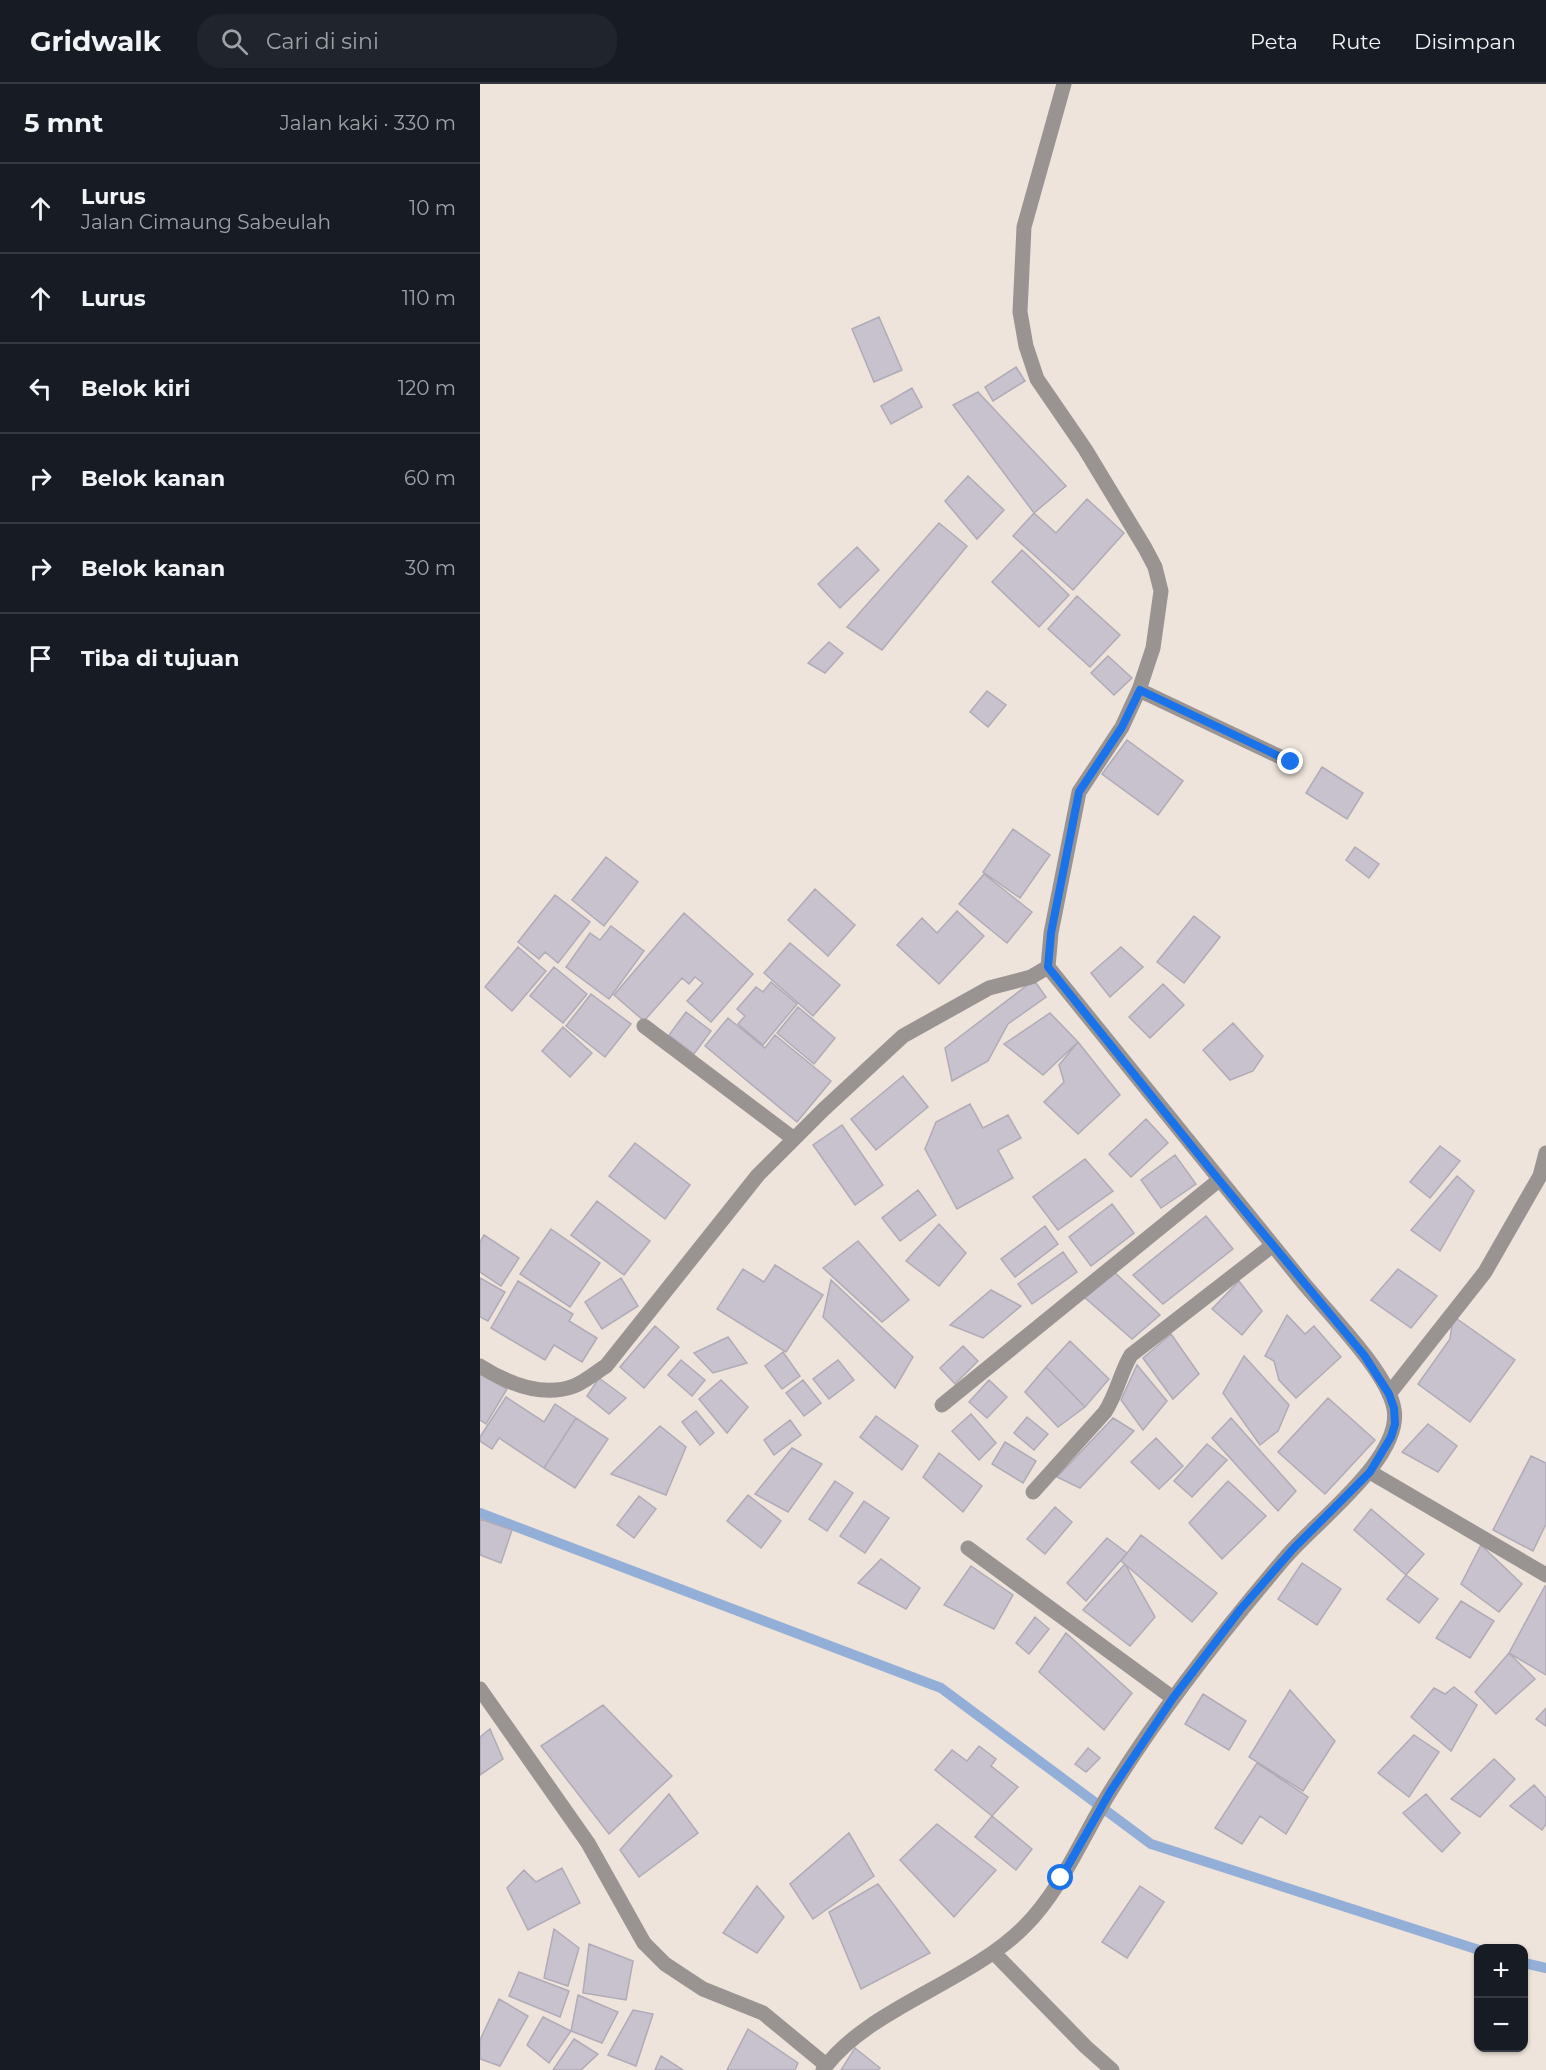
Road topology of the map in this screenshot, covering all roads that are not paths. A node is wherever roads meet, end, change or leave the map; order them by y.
1 (1064, 84) edge
2 (1140, 690) junction
3 (1291, 762) dead end
4 (1048, 967) junction
5 (644, 1026) dead end
6 (794, 1139) junction
7 (1546, 1153) edge
8 (1219, 1180) junction
9 (1273, 1245) junction
10 (480, 1366) edge
11 (1389, 1394) junction
12 (942, 1405) dead end
13 (1370, 1472) junction
14 (1033, 1492) dead end
15 (968, 1548) dead end
16 (1546, 1575) edge
17 (480, 1689) edge
18 (1173, 1698) junction
19 (995, 1954) junction
20 (824, 2068) edge
21 (1112, 2070) edge

1 - 2 street
2 - 3 street
2 - 4 street
4 - 6 street
4 - 8 street
5 - 6 street
6 - 10 street
7 - 11 street
8 - 9 street
8 - 12 street
9 - 11 street
9 - 14 street
11 - 13 street
13 - 16 street
13 - 18 street
15 - 18 street
17 - 20 street
18 - 19 street
19 - 20 street
19 - 21 street

